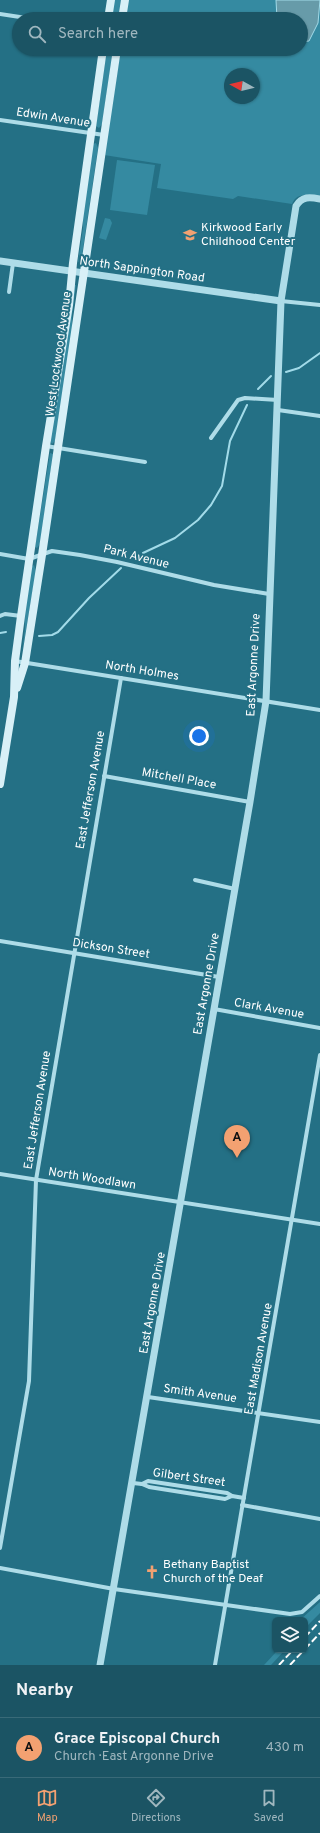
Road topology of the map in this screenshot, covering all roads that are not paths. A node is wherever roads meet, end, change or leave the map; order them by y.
1 (111, 0) edge
2 (125, 0) edge
3 (109, 12) edge
4 (123, 12) edge
5 (0, 14) edge
6 (12, 16) edge
7 (102, 56) edge
8 (116, 56) edge
9 (0, 120) edge
10 (92, 134) junction
11 (104, 135) junction
12 (320, 199) edge
13 (0, 261) edge
14 (13, 263) junction
15 (72, 272) junction
16 (83, 273) junction
17 (9, 292) dead end
18 (281, 301) junction
19 (320, 305) edge
20 (278, 400) junction
21 (278, 410) junction
22 (320, 416) edge
23 (211, 438) dead end
24 (46, 446) junction
25 (58, 448) junction
26 (145, 462) dead end
27 (0, 554) edge
28 (42, 555) junction
29 (29, 559) junction
30 (268, 594) junction
31 (0, 616) edge
32 (21, 616) junction
33 (15, 661) junction
34 (25, 663) junction
35 (121, 678) junction
36 (14, 697) junction
37 (266, 701) junction
38 (320, 710) edge
39 (104, 776) junction
40 (0, 784) edge
41 (250, 802) junction
42 (195, 880) dead end
43 (235, 889) junction
44 (0, 941) edge
45 (74, 953) junction
46 (219, 977) junction
47 (214, 1009) junction
48 (320, 1028) edge
49 (320, 1055) edge
50 (0, 1174) edge
51 (36, 1180) junction
52 (181, 1203) junction
53 (293, 1219) junction
54 (320, 1224) edge
55 (148, 1396) junction
56 (259, 1413) junction
57 (320, 1422) edge
58 (133, 1483) junction
59 (244, 1498) junction
60 (242, 1505) junction
61 (320, 1519) edge
62 (0, 1548) edge
63 (0, 1568) edge
64 (114, 1589) junction
65 (320, 1596) edge
66 (226, 1605) junction
67 (100, 1665) edge
68 (215, 1665) edge

1 - 3 main road
2 - 4 main road
5 - 6 street
7 - 10 main road, West Lockwood Avenue
8 - 11 main road, West Lockwood Avenue
9 - 10 street, Edwin Avenue
10 - 11 street, Edwin Avenue
10 - 15 main road, West Lockwood Avenue
11 - 16 main road, West Lockwood Avenue
12 - 18 street, East Argonne Drive
13 - 14 street, North Sappington Road
14 - 15 street, North Sappington Road
14 - 17 street
15 - 16 street, North Sappington Road
15 - 24 main road, West Lockwood Avenue
16 - 18 street, North Sappington Road
16 - 25 main road, West Lockwood Avenue
18 - 19 street
18 - 20 street, East Argonne Drive
20 - 21 street, East Argonne Drive
20 - 23 street
21 - 22 street
21 - 30 street, East Argonne Drive
24 - 25 street
24 - 29 main road, West Lockwood Avenue
25 - 26 street
25 - 28 main road, West Lockwood Avenue
27 - 29 street, Park Avenue
28 - 29 street, Park Avenue
28 - 30 street, Park Avenue
28 - 34 main road, West Lockwood Avenue
29 - 32 main road, West Lockwood Avenue
30 - 37 street, East Argonne Drive
31 - 32 street
32 - 33 main road, West Lockwood Avenue
33 - 34 street, North Holmes
33 - 36 main road, West Lockwood Avenue
34 - 35 street, North Holmes
34 - 36 main road, West Lockwood Avenue
35 - 37 street, North Holmes
35 - 39 street, East Jefferson Avenue
36 - 40 main road
37 - 38 street, North Holmes
37 - 41 street, East Argonne Drive
39 - 41 street, Mitchell Place
39 - 45 street, East Jefferson Avenue
41 - 43 street, East Argonne Drive
42 - 43 street
43 - 46 street, East Argonne Drive
44 - 45 street, Dickson Street
45 - 46 street, Dickson Street
45 - 51 street, East Jefferson Avenue
46 - 47 street, East Argonne Drive
47 - 48 street, Clark Avenue
47 - 52 street, East Argonne Drive
49 - 53 street, East Madison Avenue
50 - 51 street, North Woodlawn
51 - 52 street, North Woodlawn
51 - 62 street, East Jefferson Avenue
52 - 53 street, North Woodlawn
52 - 55 street, East Argonne Drive
53 - 54 street, North Woodlawn
53 - 56 street, East Madison Avenue
55 - 56 street, Smith Avenue
55 - 58 street, East Argonne Drive
56 - 57 street, Smith Avenue
56 - 59 street, East Madison Avenue
58 - 59 street, Gilbert Street
58 - 64 street, East Argonne Drive
59 - 60 street, East Madison Avenue
60 - 61 street
60 - 66 street, East Madison Avenue
63 - 64 street
64 - 66 street
64 - 67 street, East Argonne Drive
65 - 66 street
66 - 68 street, East Madison Avenue

